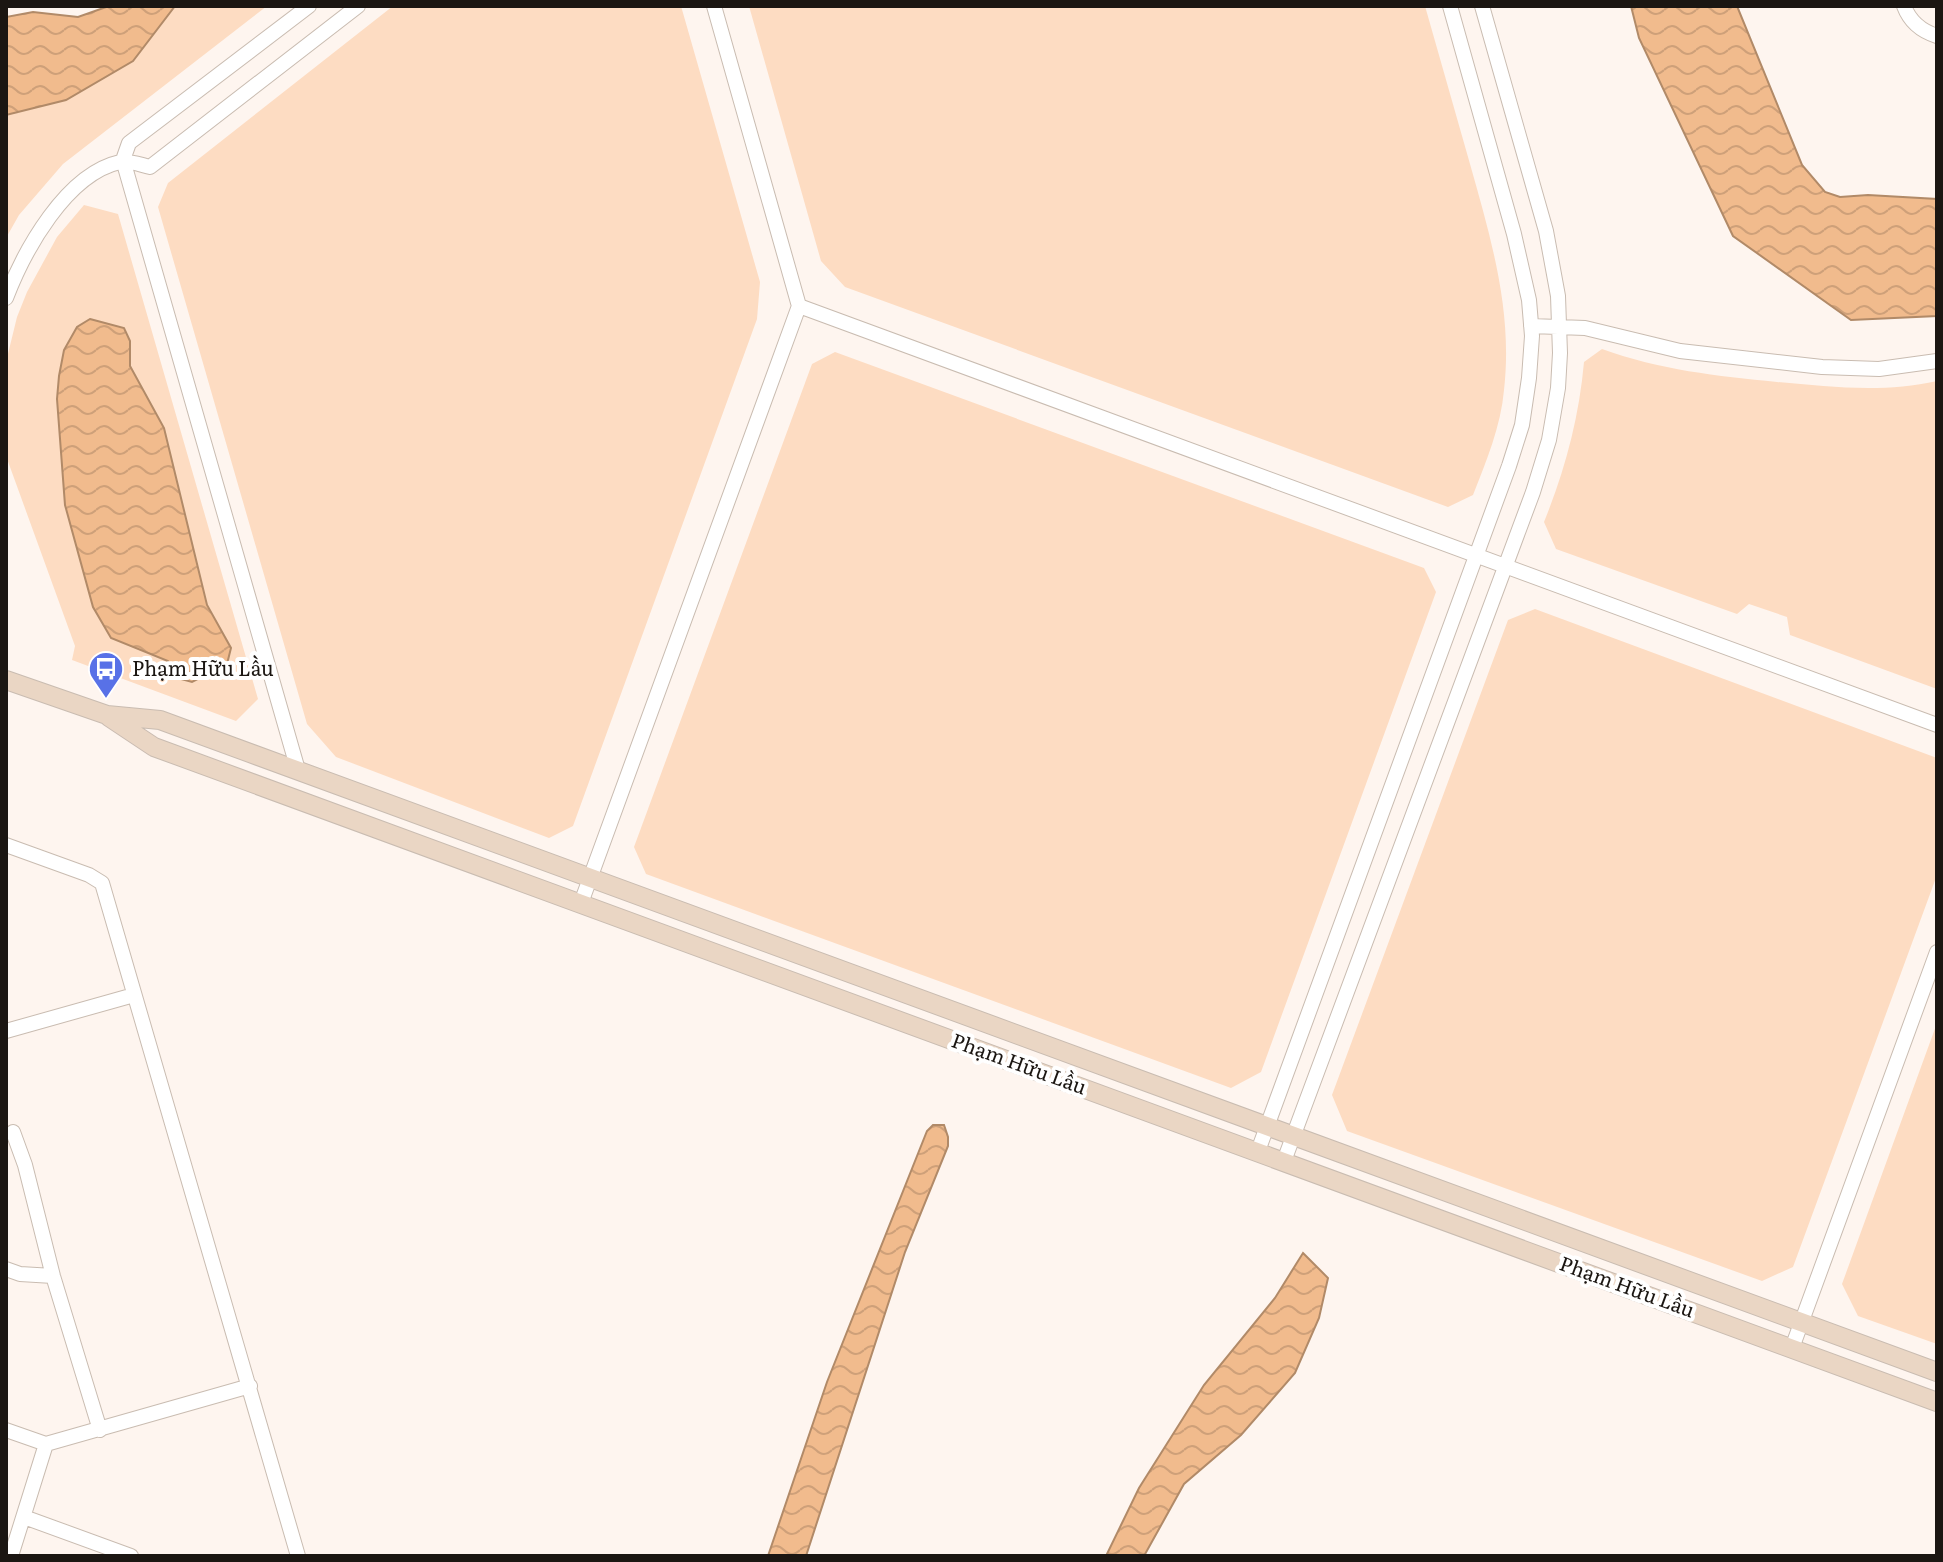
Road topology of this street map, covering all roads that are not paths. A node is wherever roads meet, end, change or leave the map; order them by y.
1 (309, 6) edge
2 (358, 6) edge
3 (714, 6) edge
4 (1450, 6) edge
5 (1482, 6) edge
6 (1904, 6) edge
7 (1937, 36) edge
8 (123, 160) junction
9 (6, 298) edge
10 (799, 306) junction
11 (1531, 326) junction
12 (1560, 327) junction
13 (1937, 361) edge
14 (1476, 555) junction
15 (1506, 566) junction
16 (6, 680) edge
17 (107, 715) junction
18 (1937, 725) edge
19 (298, 770) junction
20 (6, 845) edge
21 (590, 876) junction
22 (581, 903) junction
23 (1937, 952) edge
24 (134, 995) junction
25 (6, 1031) edge
26 (1267, 1125) junction
27 (13, 1132) dead end
28 (1294, 1136) junction
29 (1258, 1151) junction
30 (1284, 1161) junction
31 (6, 1269) edge
32 (53, 1276) junction
33 (1802, 1323) junction
34 (1792, 1348) junction
35 (1937, 1372) edge
36 (250, 1386) junction
37 (1937, 1402) edge
38 (6, 1430) edge
39 (100, 1430) junction
40 (46, 1444) junction
41 (24, 1517) junction
42 (11, 1556) edge
43 (131, 1556) edge
44 (298, 1556) edge

1 - 8 street
2 - 8 street
3 - 10 street
4 - 11 street
5 - 12 street
6 - 7 street
8 - 9 street
8 - 19 street
10 - 14 street
10 - 21 street
11 - 12 street
11 - 14 street
12 - 13 street
12 - 15 street
14 - 15 street
14 - 26 street
15 - 18 street
15 - 28 street
16 - 17 main road, Phạm Hữu Lầu
17 - 19 main road, Phạm Hữu Lầu
17 - 22 main road, Phạm Hữu Lầu
19 - 21 main road, Phạm Hữu Lầu
20 - 24 street
21 - 22 street
21 - 26 main road, Phạm Hữu Lầu
22 - 29 main road, Phạm Hữu Lầu
23 - 33 street
24 - 25 street
24 - 36 street
26 - 28 main road, Phạm Hữu Lầu
26 - 29 street
27 - 32 street
28 - 30 street
28 - 33 main road, Phạm Hữu Lầu
29 - 30 main road, Phạm Hữu Lầu
30 - 34 main road, Phạm Hữu Lầu
31 - 32 street
32 - 39 street
33 - 34 street
33 - 35 main road, Phạm Hữu Lầu
34 - 37 main road, Phạm Hữu Lầu
36 - 39 street
36 - 44 street
38 - 40 street
39 - 40 street
40 - 41 street
41 - 42 street
41 - 43 street

